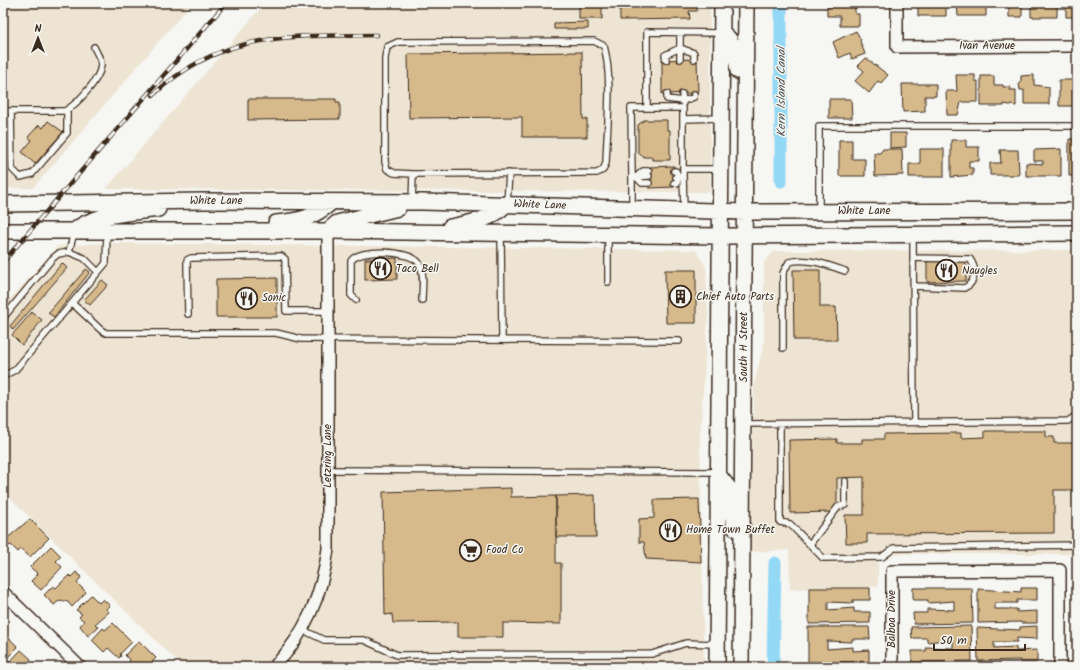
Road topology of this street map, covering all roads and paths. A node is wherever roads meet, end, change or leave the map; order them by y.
1 (722, 3) edge
2 (746, 3) edge
3 (897, 3) edge
4 (680, 33) junction
5 (722, 33) junction
6 (1077, 46) edge
7 (94, 47) dead end
8 (680, 48) junction
9 (680, 59) dead end
10 (694, 59) dead end
11 (666, 60) dead end
12 (666, 94) dead end
13 (682, 94) dead end
14 (694, 94) dead end
15 (683, 101) junction
16 (647, 108) junction
17 (683, 108) junction
18 (67, 110) junction
19 (3, 111) edge
20 (11, 111) junction
21 (745, 111) junction
22 (722, 118) junction
23 (684, 119) junction
24 (1077, 126) edge
25 (683, 169) junction
26 (721, 169) junction
27 (509, 173) junction
28 (413, 174) junction
29 (634, 177) junction
30 (204, 201) junction
31 (332, 202) junction
32 (417, 202) junction
33 (3, 204) edge
34 (506, 204) junction
35 (632, 207) junction
36 (684, 209) junction
37 (721, 211) junction
38 (819, 211) junction
39 (1077, 211) edge
40 (745, 212) junction
41 (3, 231) edge
42 (74, 231) junction
43 (107, 231) junction
44 (328, 231) junction
45 (206, 232) junction
46 (426, 232) junction
47 (501, 233) junction
48 (1077, 233) edge
49 (608, 235) junction
50 (913, 235) junction
51 (721, 236) junction
52 (744, 236) junction
53 (70, 252) junction
54 (914, 258) junction
55 (845, 271) dead end
56 (98, 272) junction
57 (608, 282) dead end
58 (914, 286) junction
59 (356, 300) dead end
60 (422, 300) dead end
61 (72, 303) junction
62 (328, 311) junction
63 (188, 314) dead end
64 (3, 318) edge
65 (328, 339) junction
66 (502, 340) junction
67 (679, 341) dead end
68 (783, 348) dead end
69 (3, 376) edge
70 (1077, 415) edge
71 (914, 422) junction
72 (743, 424) junction
73 (780, 424) junction
74 (328, 470) junction
75 (719, 474) junction
76 (845, 481) dead end
77 (810, 544) junction
78 (1077, 545) edge
79 (742, 571) junction
80 (3, 592) edge
81 (303, 630) junction
82 (717, 644) junction
83 (76, 666) edge
84 (274, 667) edge
85 (717, 667) edge
86 (741, 667) edge
87 (892, 667) edge
88 (1060, 667) edge

1 - 5 main road
2 - 21 main road, South H Street
3 - 6 street, Ivan Avenue
4 - 5 lane
4 - 8 lane
4 - 16 lane
5 - 21 main road
5 - 22 main road
7 - 18 lane
8 - 9 lane
8 - 10 lane
8 - 11 lane
12 - 15 lane
13 - 15 lane
14 - 15 lane
15 - 17 lane
16 - 17 lane
16 - 29 lane
17 - 23 lane
18 - 20 lane
18 - 20 lane
19 - 20 lane
21 - 40 main road, South H Street
22 - 23 lane
22 - 26 main road
23 - 25 lane
24 - 38 lane
25 - 26 lane
25 - 36 lane
26 - 37 main road
27 - 28 lane
27 - 28 lane
27 - 34 lane
28 - 32 lane
29 - 29 lane
29 - 35 lane
30 - 31 main road, White Lane
30 - 33 main road, White Lane
30 - 42 main road
31 - 32 main road, White Lane
31 - 45 main road
32 - 34 main road, White Lane
32 - 44 main road
34 - 35 main road, White Lane
34 - 46 main road
35 - 36 main road, White Lane
36 - 37 main road, White Lane
37 - 40 main road, White Lane
37 - 51 main road
38 - 39 main road, White Lane
38 - 40 main road, White Lane
40 - 52 main road, South H Street
41 - 42 main road
42 - 43 main road
42 - 53 lane
43 - 45 main road
43 - 56 lane
44 - 45 main road
44 - 46 main road
44 - 62 street, Letzring Lane
46 - 47 main road
47 - 49 main road
47 - 66 lane
48 - 50 main road
49 - 51 main road
49 - 57 lane
50 - 52 main road
50 - 54 lane
51 - 52 main road
51 - 75 main road
52 - 72 main road, South H Street
53 - 56 lane
53 - 64 lane
54 - 58 lane
54 - 58 lane
55 - 68 lane
56 - 61 lane
58 - 71 lane
59 - 60 lane
61 - 65 lane
61 - 69 lane
62 - 63 lane
62 - 65 street, Letzring Lane
65 - 66 lane
65 - 74 street, Letzring Lane
66 - 67 lane
70 - 71 lane
71 - 73 lane
72 - 73 lane
72 - 79 main road, South H Street
73 - 77 lane
74 - 75 lane
74 - 81 street, Letzring Lane
75 - 79 main road
75 - 82 main road
76 - 77 lane
77 - 78 lane
79 - 86 main road, South H Street
80 - 83 street
81 - 82 lane
81 - 84 street, Letzring Lane
82 - 85 main road
87 - 88 street, Balboa Drive

